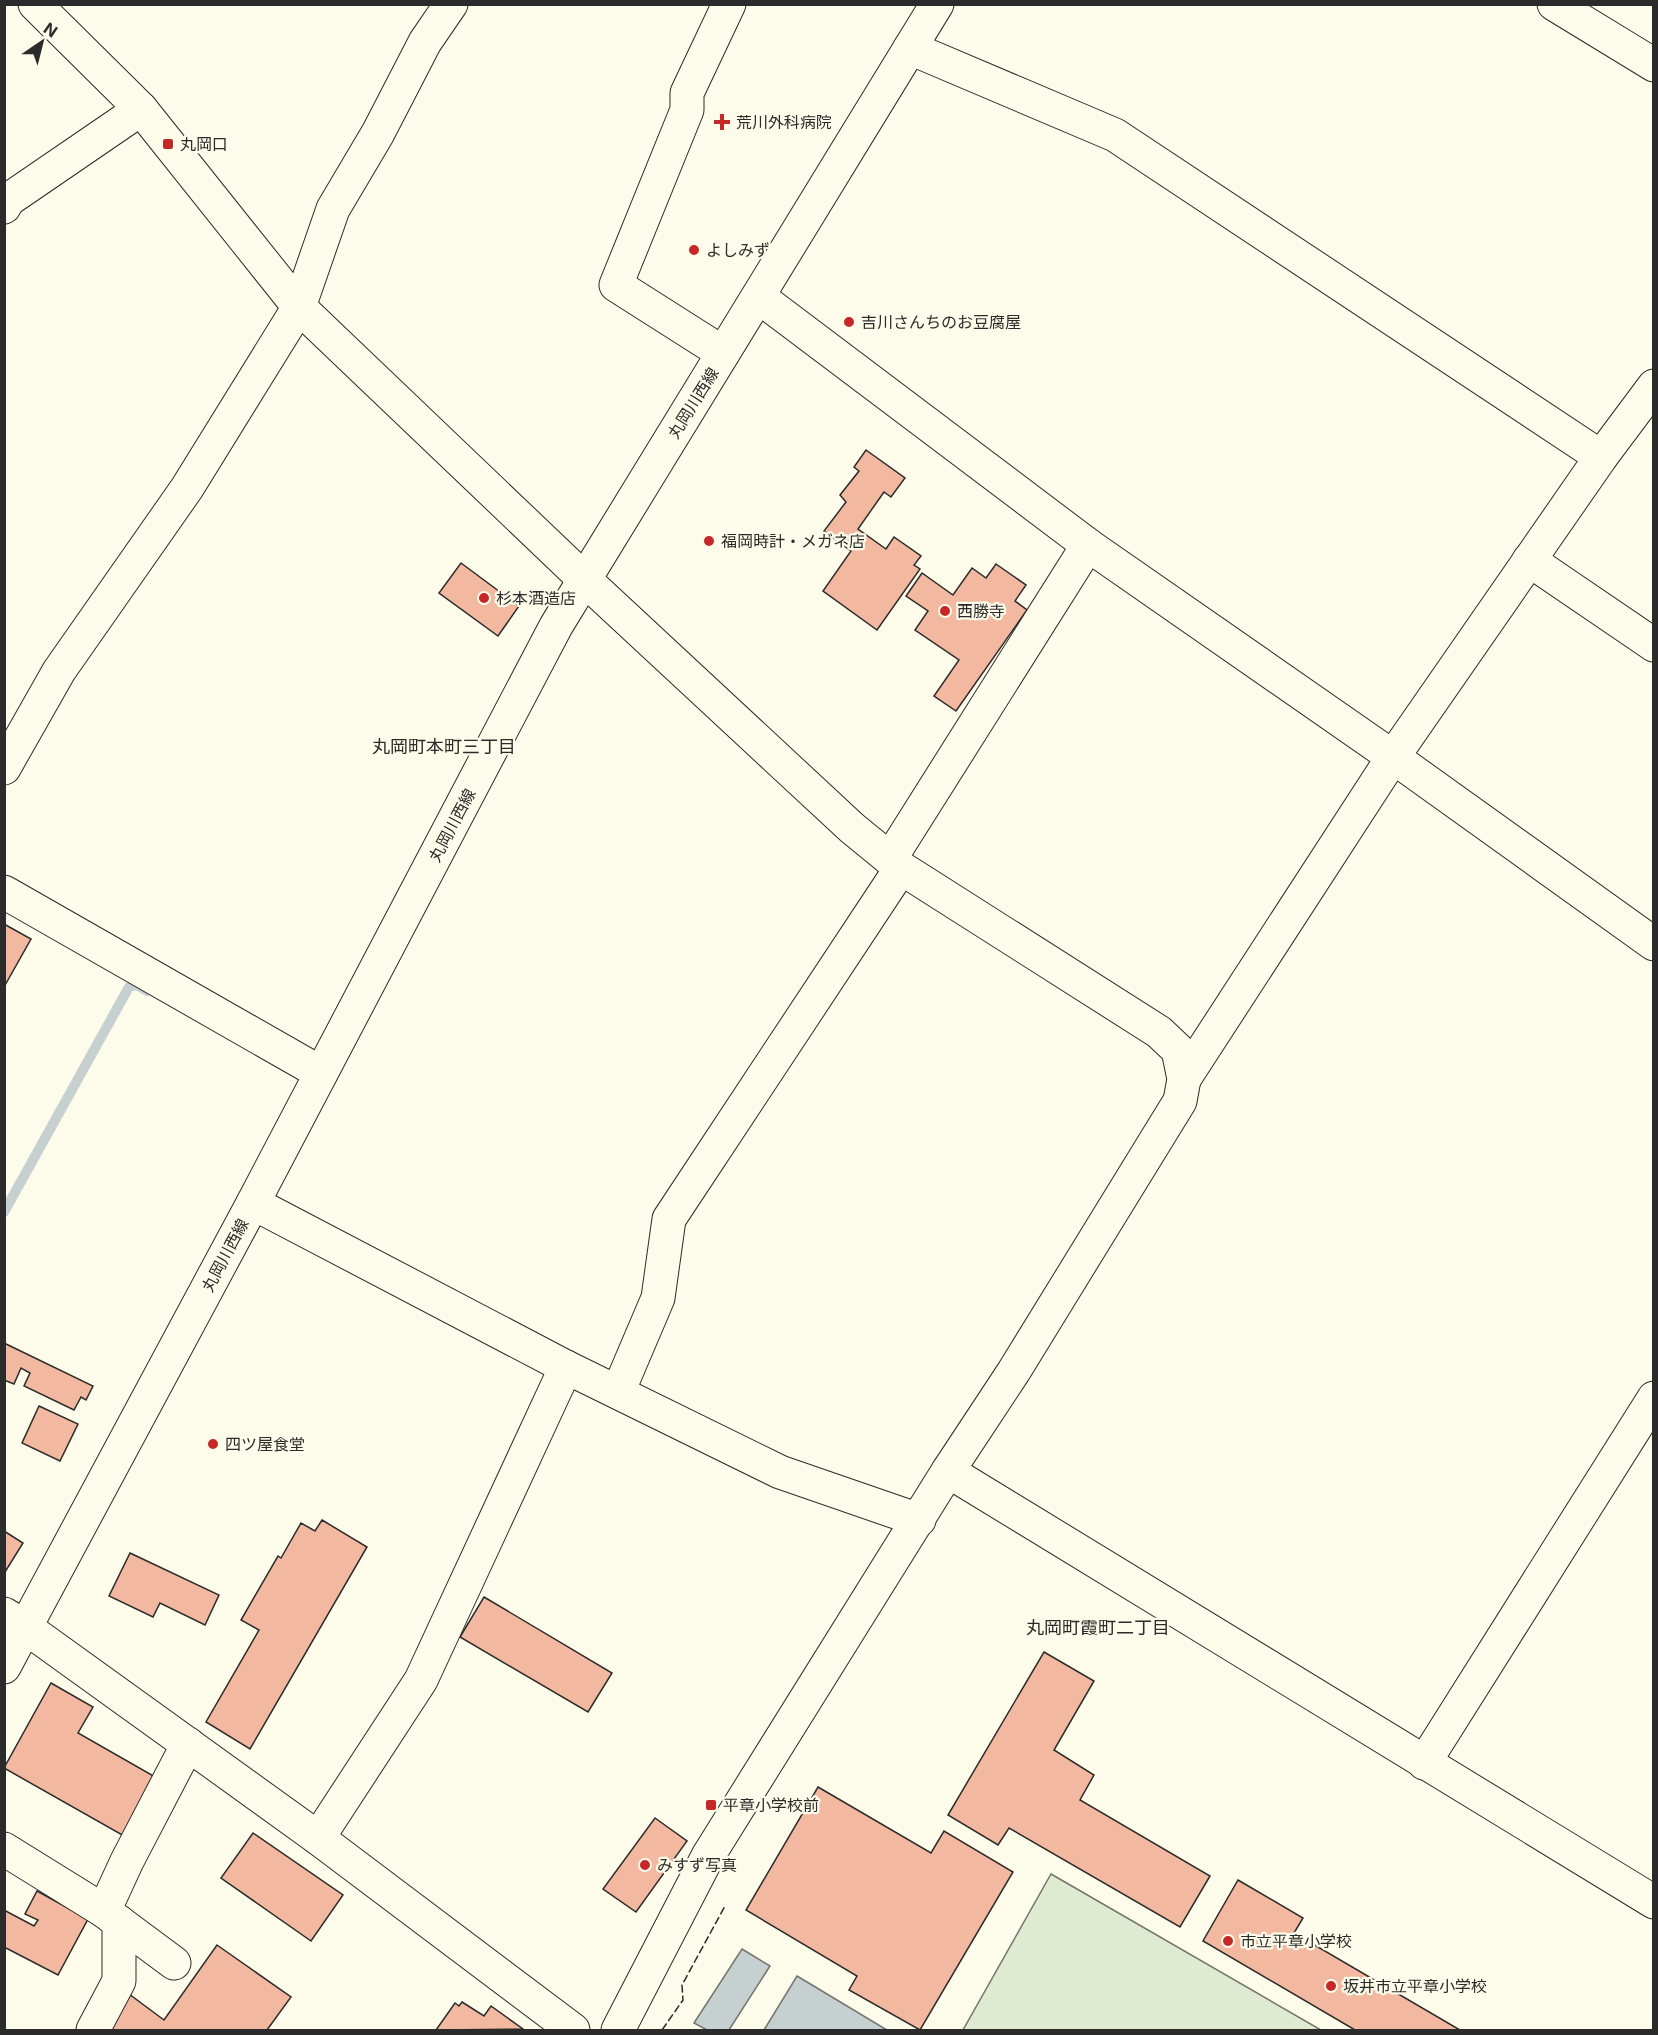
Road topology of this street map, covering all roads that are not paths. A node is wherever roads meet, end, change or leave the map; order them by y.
1 (35, 4) edge
2 (451, 4) edge
3 (729, 4) edge
4 (937, 4) edge
5 (1554, 4) edge
6 (910, 48) junction
7 (1653, 65) edge
8 (141, 109) junction
9 (4, 207) edge
10 (759, 297) junction
11 (299, 307) junction
12 (723, 353) junction
13 (1653, 386) edge
14 (1601, 458) junction
15 (1088, 545) junction
16 (1529, 560) junction
17 (584, 579) junction
18 (1653, 645) edge
19 (1393, 757) junction
20 (4, 768) edge
21 (895, 863) junction
22 (4, 892) edge
23 (1653, 944) edge
24 (321, 1073) junction
25 (1184, 1079) junction
26 (253, 1203) junction
27 (566, 1367) junction
28 (618, 1392) junction
29 (1653, 1398) edge
30 (1642, 1441) edge
31 (948, 1471) junction
32 (919, 1520) junction
33 (15, 1621) edge
34 (4, 1667) edge
35 (188, 1744) junction
36 (1424, 1763) junction
37 (318, 1838) junction
38 (4, 1849) edge
39 (1653, 1902) edge
40 (112, 1917) junction
41 (174, 1963) dead end
42 (93, 2031) edge
43 (573, 2031) edge
44 (618, 2031) edge

1 - 8 street
2 - 11 street
3 - 12 street
4 - 6 street, 丸岡川西線
5 - 7 street
6 - 10 street, 丸岡川西線
6 - 14 street
8 - 9 street
8 - 11 street
10 - 12 street, 丸岡川西線
10 - 15 street
11 - 17 street
11 - 20 street
12 - 17 street, 丸岡川西線
13 - 14 street
14 - 16 street
15 - 19 street
15 - 21 street
16 - 18 street
16 - 19 street
17 - 21 street
17 - 24 street, 丸岡川西線
19 - 23 street
19 - 25 street
21 - 25 street
21 - 28 street
22 - 24 street
24 - 26 street, 丸岡川西線
25 - 31 street
26 - 27 street
26 - 33 street, 丸岡川西線
27 - 28 street
27 - 37 street
28 - 32 street
29 - 30 street
30 - 36 street
31 - 32 street
31 - 36 street
32 - 44 street
33 - 34 street, 丸岡川西線
33 - 35 street
35 - 37 street
35 - 40 street
36 - 39 street
37 - 43 street
38 - 40 street
40 - 41 street
40 - 42 street

